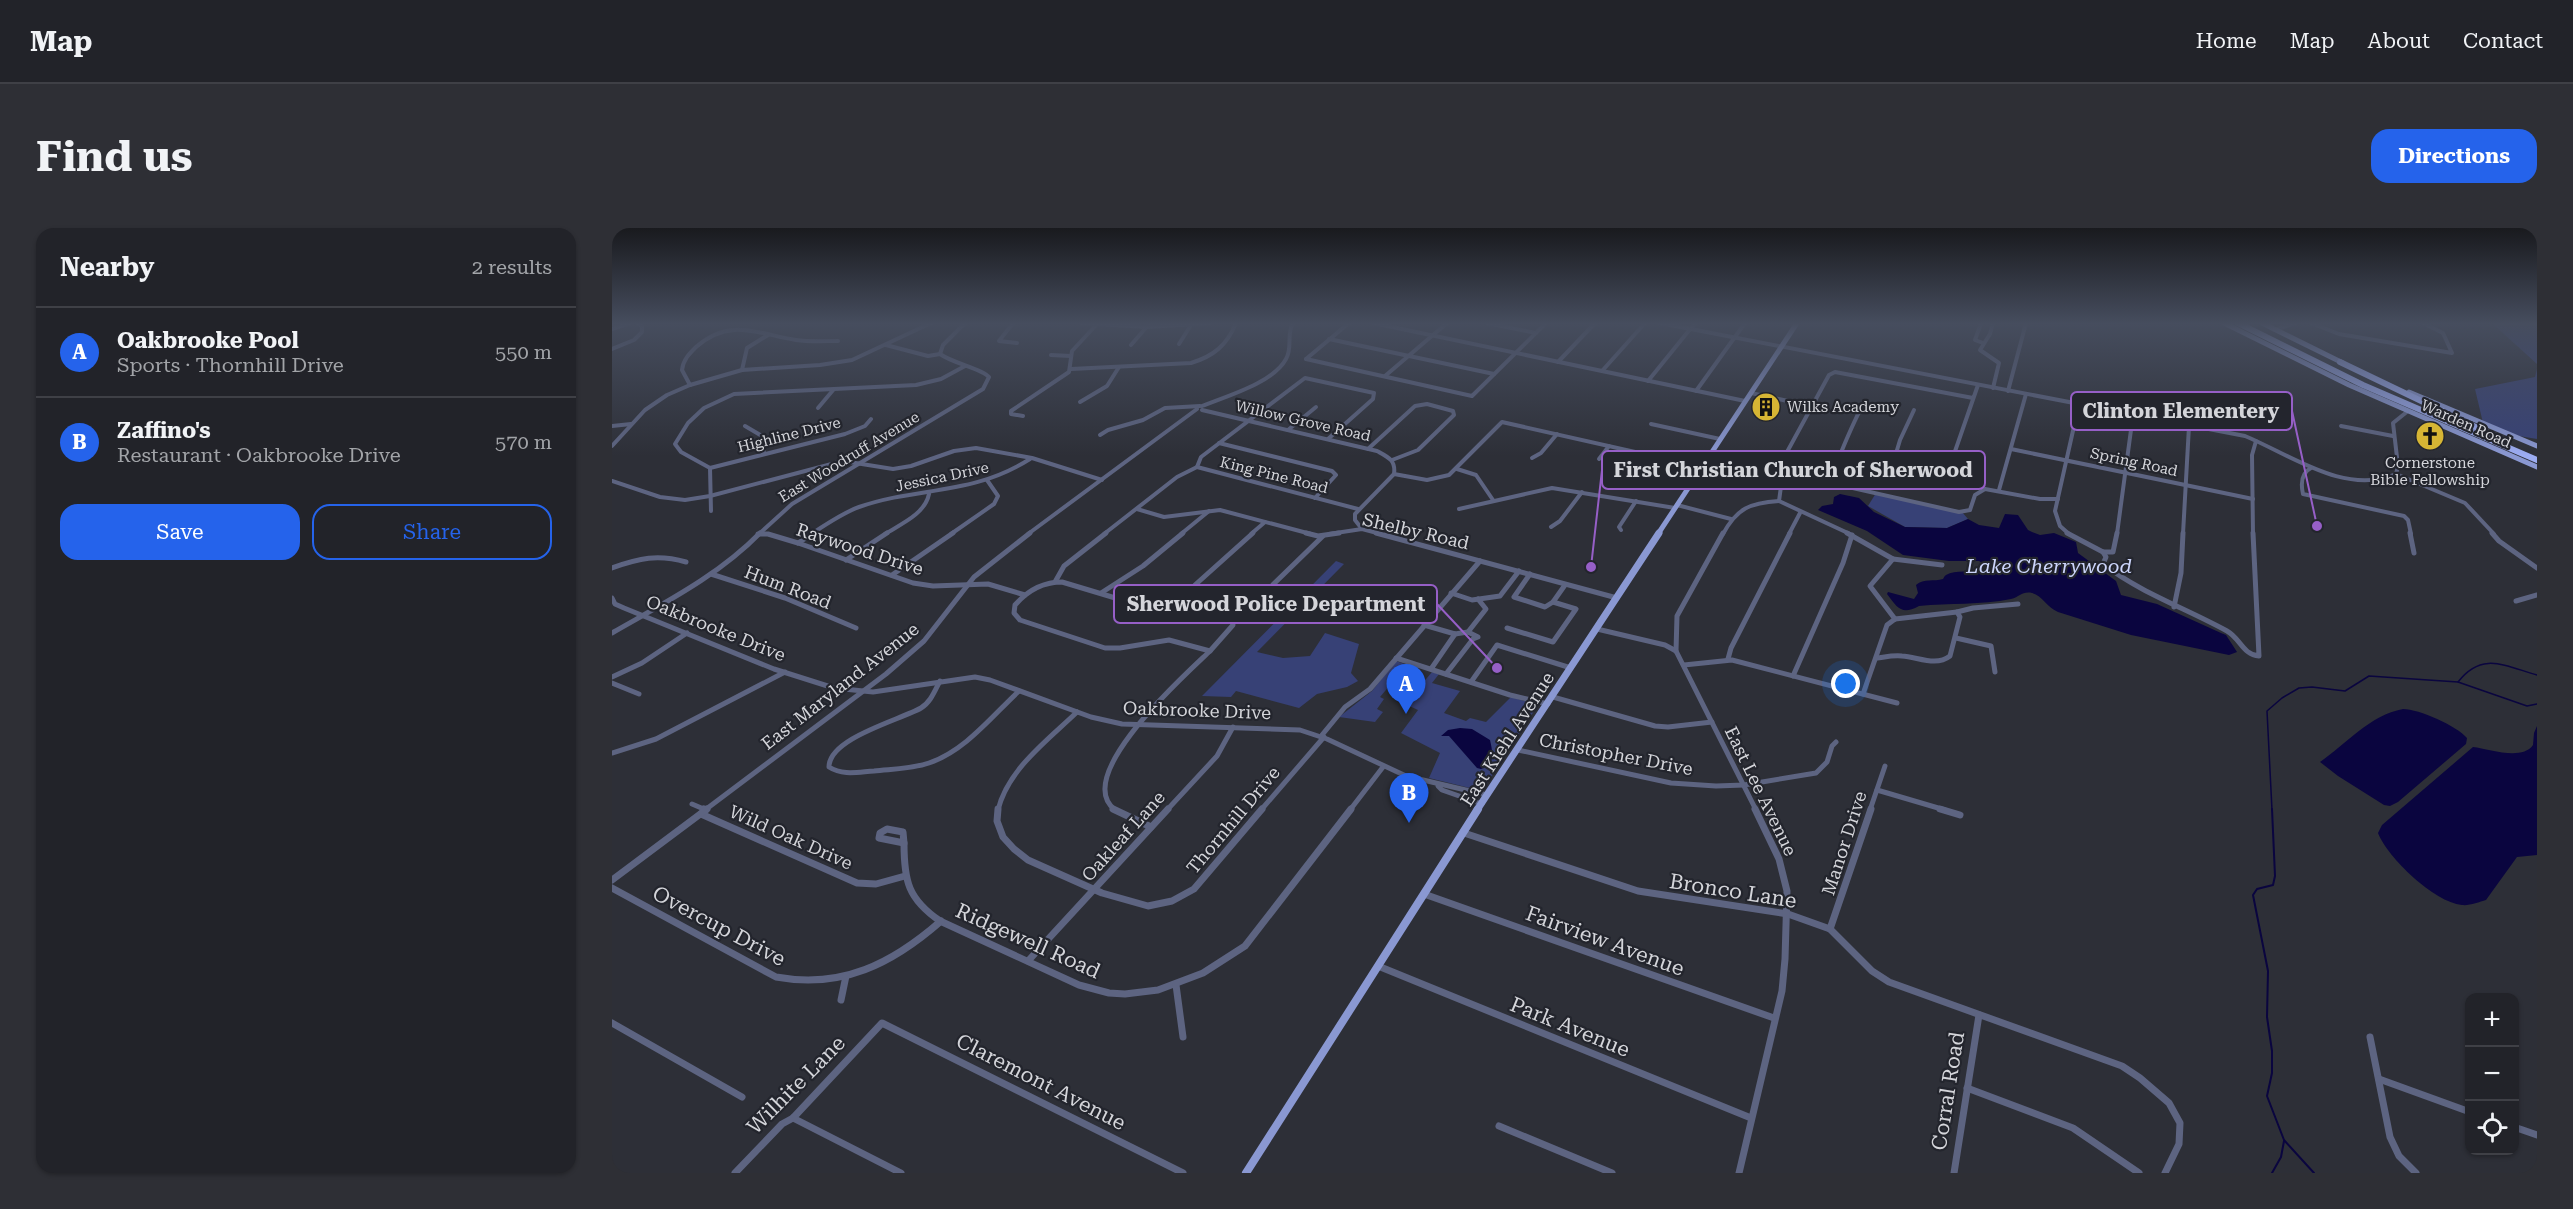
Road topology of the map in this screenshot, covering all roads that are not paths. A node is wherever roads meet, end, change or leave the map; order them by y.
1 (681, 367) edge
2 (781, 367) edge
3 (963, 367) edge
4 (969, 367) edge
5 (1117, 367) edge
6 (1119, 367) edge
7 (1280, 367) edge
8 (1344, 367) edge
9 (1396, 367) edge
10 (1461, 367) edge
11 (1501, 367) edge
12 (1583, 367) edge
13 (1605, 367) edge
14 (1659, 367) edge
15 (1713, 367) edge
16 (1768, 367) edge
17 (1886, 367) edge
18 (1998, 367) edge
19 (2014, 367) edge
20 (2314, 367) edge
21 (2321, 367) edge
22 (2327, 367) edge
23 (2337, 367) edge
24 (2351, 367) edge
25 (2352, 367) edge
26 (1071, 369) joint
27 (742, 370) joint
28 (1602, 371) junction
29 (1494, 374) junction
30 (1386, 376) junction
31 (1858, 376) joint
32 (1648, 381) junction
33 (690, 385) junction
34 (1978, 385) junction
35 (2363, 385) junction
36 (1993, 388) junction
37 (834, 389) junction
38 (1696, 391) junction
39 (2008, 391) junction
40 (1751, 393) junction
41 (2026, 394) junction
42 (1973, 398) junction
43 (1745, 401) junction
44 (1865, 401) dead end
45 (1080, 402) dead end
46 (1212, 402) joint
47 (2079, 405) junction
48 (1811, 406) junction
49 (1188, 407) joint
50 (1316, 407) dead end
51 (818, 408) dead end
52 (1201, 408) junction
53 (1914, 410) dead end
54 (2408, 411) junction
55 (2133, 415) junction
56 (1023, 416) dead end
57 (871, 419) dead end
58 (1250, 421) junction
59 (631, 424) junction
60 (1651, 424) dead end
61 (612, 426) edge
62 (745, 426) dead end
63 (2189, 426) junction
64 (2341, 426) dead end
65 (1288, 430) junction
66 (2488, 433) junction
67 (1557, 434) junction
68 (1100, 435) dead end
69 (2393, 436) junction
70 (1328, 439) junction
71 (1720, 439) junction
72 (2256, 441) junction
73 (1219, 443) junction
74 (612, 446) edge
75 (1609, 446) junction
76 (2537, 447) edge
77 (1368, 448) junction
78 (1788, 448) joint
79 (2516, 448) junction
80 (2011, 449) junction
81 (764, 454) junction
82 (2537, 454) edge
83 (1710, 456) junction
84 (1532, 458) dead end
85 (1660, 458) junction
86 (1030, 459) junction
87 (1599, 459) dead end
88 (1392, 460) junction
89 (1670, 460) junction
90 (2537, 460) edge
91 (2066, 461) junction
92 (860, 463) junction
93 (1197, 466) junction
94 (1836, 466) junction
95 (1702, 467) junction
96 (2537, 467) edge
97 (710, 468) junction
98 (2311, 468) junction
99 (1457, 469) junction
100 (1783, 472) junction
101 (2124, 473) junction
102 (1394, 474) junction
103 (2396, 474) junction
104 (1889, 477) junction
105 (987, 480) junction
106 (1102, 480) junction
107 (612, 481) edge
108 (1828, 482) junction
109 (2185, 485) junction
110 (1999, 490) junction
111 (1582, 492) junction
112 (929, 494) junction
113 (710, 496) junction
114 (1315, 498) junction
115 (2040, 499) junction
116 (2058, 499) junction
117 (2253, 499) junction
118 (1493, 501) junction
119 (1636, 501) junction
120 (1779, 501) junction
121 (1676, 507) junction
122 (1137, 509) junction
123 (1358, 509) junction
124 (1459, 509) dead end
125 (1210, 510) junction
126 (711, 511) dead end
127 (2055, 511) junction
128 (1800, 513) junction
129 (1731, 519) junction
130 (1265, 522) junction
131 (1551, 527) dead end
132 (1362, 529) junction
133 (1621, 530) dead end
134 (758, 534) junction
135 (1852, 535) junction
136 (1323, 536) junction
137 (798, 543) junction
138 (2103, 552) junction
139 (2414, 553) dead end
140 (1893, 559) junction
141 (846, 560) junction
142 (1480, 561) junction
143 (686, 562) dead end
144 (1942, 565) dead end
145 (612, 568) edge
146 (2537, 568) edge
147 (1519, 571) junction
148 (711, 574) junction
149 (1530, 574) junction
150 (892, 575) junction
151 (1055, 582) junction
152 (968, 584) junction
153 (1565, 585) junction
154 (1101, 593) junction
155 (1451, 593) junction
156 (1025, 595) junction
157 (2537, 595) edge
158 (1617, 598) junction
159 (1478, 599) junction
160 (2516, 601) dead end
161 (1184, 602) junction
162 (1553, 602) junction
163 (613, 603) edge
164 (2018, 604) dead end
165 (2174, 607) junction
166 (1957, 612) junction
167 (642, 615) junction
168 (1231, 616) junction
169 (1895, 619) junction
170 (1424, 625) junction
171 (856, 628) dead end
172 (1508, 628) dead end
173 (1597, 629) junction
174 (1468, 632) junction
175 (612, 633) edge
176 (689, 634) junction
177 (1455, 634) junction
178 (1956, 638) junction
179 (1210, 651) junction
180 (1676, 651) junction
181 (1396, 658) junction
182 (1877, 658) junction
183 (1728, 659) junction
184 (1684, 665) junction
185 (1571, 668) junction
186 (1431, 669) junction
187 (785, 672) junction
188 (1995, 672) dead end
189 (1446, 674) junction
190 (1793, 676) junction
191 (612, 677) edge
192 (940, 681) junction
193 (1471, 682) junction
194 (612, 683) edge
195 (1019, 691) junction
196 (861, 692) junction
197 (639, 694) dead end
198 (1863, 694) junction
199 (1553, 697) junction
200 (1897, 703) dead end
201 (1548, 704) junction
202 (1077, 712) junction
203 (1712, 722) junction
204 (1138, 726) junction
205 (1233, 727) junction
206 (1323, 736) junction
207 (1836, 742) dead end
208 (1518, 750) junction
209 (612, 753) edge
210 (1886, 766) dead end
211 (1383, 767) junction
212 (1744, 785) junction
213 (1438, 786) junction
214 (1877, 790) junction
215 (1487, 795) junction
216 (692, 804) dead end
217 (1482, 804) junction
218 (703, 812) junction
219 (1960, 815) dead end
220 (1151, 827) junction
221 (1464, 833) junction
222 (904, 843) dead end
223 (905, 876) junction
224 (612, 880) edge
225 (612, 888) edge
226 (1095, 889) junction
227 (1424, 894) junction
228 (1788, 914) junction
229 (941, 921) junction
230 (1830, 929) junction
231 (1028, 961) junction
232 (1378, 966) junction
233 (846, 976) junction
234 (1176, 985) junction
235 (841, 1000) dead end
236 (1979, 1015) junction
237 (1774, 1018) junction
238 (612, 1023) edge
239 (882, 1023) joint
240 (2370, 1037) dead end
241 (1183, 1038) dead end
242 (2379, 1079) junction
243 (1966, 1088) junction
244 (742, 1097) dead end
245 (2171, 1106) joint
246 (2465, 1111) edge
247 (793, 1118) junction
248 (1751, 1118) junction
249 (1499, 1126) dead end
250 (2519, 1129) edge
251 (2537, 1135) edge
252 (735, 1173) edge
253 (901, 1173) edge
254 (1183, 1173) edge
255 (1246, 1173) edge
256 (1612, 1173) edge
257 (1739, 1173) edge
258 (1954, 1173) edge
259 (2139, 1173) edge
260 (2165, 1173) edge
261 (2416, 1173) edge

1 - 33 street
2 - 27 street
3 - 37 street
4 - 92 street, East Woodruff Avenue
5 - 26 street
6 - 45 street
7 - 46 street, East Maryland Avenue
8 - 30 street
9 - 30 street
10 - 29 street
11 - 29 street
12 - 28 street
13 - 28 street
14 - 32 street
15 - 38 street
16 - 40 main road, East Kiehl Avenue
17 - 34 street
18 - 36 street
19 - 39 street
20 - 54 main road, Warden Road
21 - 35 highway
22 - 35 highway
23 - 66 highway
24 - 66 highway
25 - 76 main road
26 - 56 street
27 - 33 street
28 - 32 street
29 - 30 street
31 - 42 street
31 - 48 street
32 - 38 street
33 - 59 street
34 - 36 street
34 - 42 street
35 - 79 highway
36 - 39 street
37 - 51 street
37 - 97 street
38 - 43 street
39 - 41 street
40 - 43 main road, East Kiehl Avenue
40 - 48 street
41 - 47 street
41 - 80 street
42 - 104 street
43 - 71 main road, East Kiehl Avenue
44 - 94 street
46 - 52 street, East Maryland Avenue
47 - 55 street
47 - 91 street
48 - 78 street
49 - 52 street, Willow Grove Road
49 - 68 street, Willow Grove Road
50 - 65 street
52 - 58 street, Willow Grove Road
52 - 106 street, East Maryland Avenue
53 - 104 street
54 - 69 street
54 - 96 main road, Warden Road
55 - 63 street
55 - 101 street
57 - 81 street, Highline Drive
58 - 65 street, Willow Grove Road
58 - 70 street, King Pine Road
58 - 73 street, King Pine Road
59 - 61 street
59 - 74 street
60 - 71 street
62 - 81 street
63 - 72 street
63 - 109 street
64 - 69 street
65 - 70 street, Willow Grove Road
66 - 79 highway
67 - 75 street
67 - 84 street
67 - 99 street
69 - 103 street
70 - 77 street, Willow Grove Road
71 - 83 main road, East Kiehl Avenue
72 - 98 street
72 - 117 street
73 - 93 street, King Pine Road
73 - 114 street
75 - 85 street
75 - 87 street
77 - 88 street, Willow Grove Road
77 - 88 street
78 - 94 street
79 - 82 highway
79 - 90 highway
80 - 91 street, Spring Road
80 - 110 street
81 - 97 street, Highline Drive
83 - 95 main road, East Kiehl Avenue
83 - 100 street
85 - 89 street
85 - 89 street
86 - 92 street, Jessica Drive
86 - 105 street, Jessica Drive
86 - 106 street
88 - 102 street
89 - 95 street
91 - 101 street, Spring Road
91 - 116 street
92 - 113 street, Jessica Drive
92 - 134 street, East Woodruff Avenue
93 - 114 street, King Pine Road
93 - 122 street
94 - 104 street
94 - 108 street
95 - 121 main road, East Kiehl Avenue
97 - 113 street
98 - 103 street
98 - 139 street
99 - 102 street
99 - 118 street
100 - 108 street
100 - 120 street
101 - 109 street, Spring Road
101 - 138 street
102 - 123 street
103 - 146 street
105 - 112 street, Jessica Drive
105 - 150 street
106 - 152 street, East Maryland Avenue
107 - 113 street, Jessica Drive
108 - 110 street
109 - 117 street, Spring Road
109 - 165 street
110 - 115 street
111 - 118 street
111 - 119 street
111 - 131 street
112 - 137 street, Jessica Drive
112 - 141 street
113 - 126 street
114 - 123 street, King Pine Road
115 - 116 street
115 - 127 street
116 - 127 street
117 - 165 street
118 - 124 street
119 - 121 street
119 - 133 street
120 - 128 street
120 - 129 street
121 - 129 street
121 - 158 main road, East Kiehl Avenue
122 - 125 street, Shelby Road
122 - 151 street
123 - 132 street
125 - 130 street, Shelby Road
125 - 154 street
127 - 138 street
128 - 135 street
128 - 183 street
129 - 180 street
130 - 136 street, Shelby Road
130 - 161 street
132 - 136 street, Shelby Road
132 - 142 street, Shelby Road
134 - 137 street, Raywood Drive
134 - 148 street, East Woodruff Avenue
135 - 140 street
135 - 190 street
136 - 168 street
137 - 141 street, Raywood Drive
138 - 165 street
140 - 144 street
140 - 169 street
141 - 150 street, Raywood Drive
142 - 147 street, Shelby Road
142 - 155 street, Thornhill Drive
143 - 145 street
147 - 149 street, Shelby Road
147 - 159 street
148 - 167 street, East Woodruff Avenue
148 - 171 street, Hum Road
149 - 153 street, Shelby Road
149 - 162 street
150 - 152 street, Raywood Drive
151 - 154 street
151 - 156 street
152 - 156 street, Raywood Drive
152 - 196 street, East Maryland Avenue
153 - 158 street, Shelby Road
153 - 162 street
154 - 161 street
155 - 159 street
155 - 170 street, Thornhill Drive
156 - 179 street
157 - 160 street
158 - 173 main road, East Kiehl Avenue
159 - 174 street
161 - 168 street
162 - 172 street
163 - 167 street, Oakbrooke Drive
164 - 166 street
166 - 169 street
166 - 178 street
167 - 175 street, East Woodruff Avenue
167 - 176 street, Oakbrooke Drive
168 - 179 street
169 - 182 street
170 - 177 street
170 - 181 street, Thornhill Drive
173 - 180 street
173 - 185 main road, East Kiehl Avenue
174 - 177 street
174 - 189 street
176 - 187 street, Oakbrooke Drive
176 - 191 street
177 - 186 street
178 - 182 street
178 - 188 street
179 - 204 street
180 - 184 street, East Lee Avenue
181 - 186 street
181 - 206 street, Thornhill Drive
182 - 198 street
183 - 184 street
183 - 190 street
184 - 203 street, East Lee Avenue
185 - 193 street
185 - 199 main road, East Kiehl Avenue
186 - 189 street
187 - 196 street, Oakbrooke Drive
187 - 209 street
189 - 193 street
190 - 198 street
192 - 195 street, Oakbrooke Drive
192 - 195 street
192 - 196 street, Oakbrooke Drive
193 - 201 street
194 - 197 street
195 - 202 street, Oakbrooke Drive
196 - 218 street, East Maryland Avenue
198 - 200 street
199 - 201 main road, East Kiehl Avenue
199 - 203 street
201 - 208 main road, East Kiehl Avenue
202 - 204 street, Oakbrooke Drive
202 - 226 street, Thornhill Drive
203 - 212 street, East Lee Avenue
204 - 205 street, Oakbrooke Drive
204 - 220 street
205 - 206 street, Oakbrooke Drive
205 - 220 street, Oakleaf Lane
206 - 211 street, Oakbrooke Drive
206 - 226 street, Thornhill Drive
207 - 212 street, Christopher Drive
208 - 212 street, Christopher Drive
208 - 215 main road, East Kiehl Avenue
210 - 214 street, Manor Drive
211 - 213 street, Oakbrooke Drive
211 - 234 street, Ridgewell Road
212 - 228 street, East Lee Avenue
213 - 215 street, Oakbrooke Drive
213 - 217 street, Oakbrooke Drive
214 - 219 street
214 - 230 street, Manor Drive
215 - 217 main road, East Kiehl Avenue
216 - 218 street, Wild Oak Drive
217 - 221 main road, East Kiehl Avenue
218 - 223 street, Wild Oak Drive
218 - 224 street, East Maryland Avenue
220 - 226 street, Oakleaf Lane
221 - 227 main road, East Kiehl Avenue
221 - 228 street, Bronco Lane
222 - 223 street, Ridgewell Road
223 - 229 street, Ridgewell Road
225 - 233 street, Overcup Drive
226 - 231 street, Oakleaf Lane
227 - 232 main road, East Kiehl Avenue
227 - 237 street, Fairview Avenue
228 - 230 street, Bronco Lane
228 - 237 street, East Lee Avenue
229 - 231 street, Ridgewell Road
229 - 233 street, Overcup Drive
230 - 236 street, Bronco Lane
231 - 234 street, Ridgewell Road
232 - 248 street, Park Avenue
232 - 255 main road, East Kiehl Avenue
233 - 235 street
234 - 241 street
236 - 243 street, Corral Road
236 - 245 street, Bronco Lane
237 - 248 street, East Lee Avenue
238 - 244 street
239 - 247 street, Wilhite Lane
239 - 254 street, Claremont Avenue
240 - 242 street
242 - 246 street
242 - 261 street
243 - 258 street, Corral Road
243 - 259 street
245 - 260 street
247 - 252 street, Wilhite Lane
247 - 253 street
248 - 257 street, East Lee Avenue
249 - 256 street
250 - 251 street

